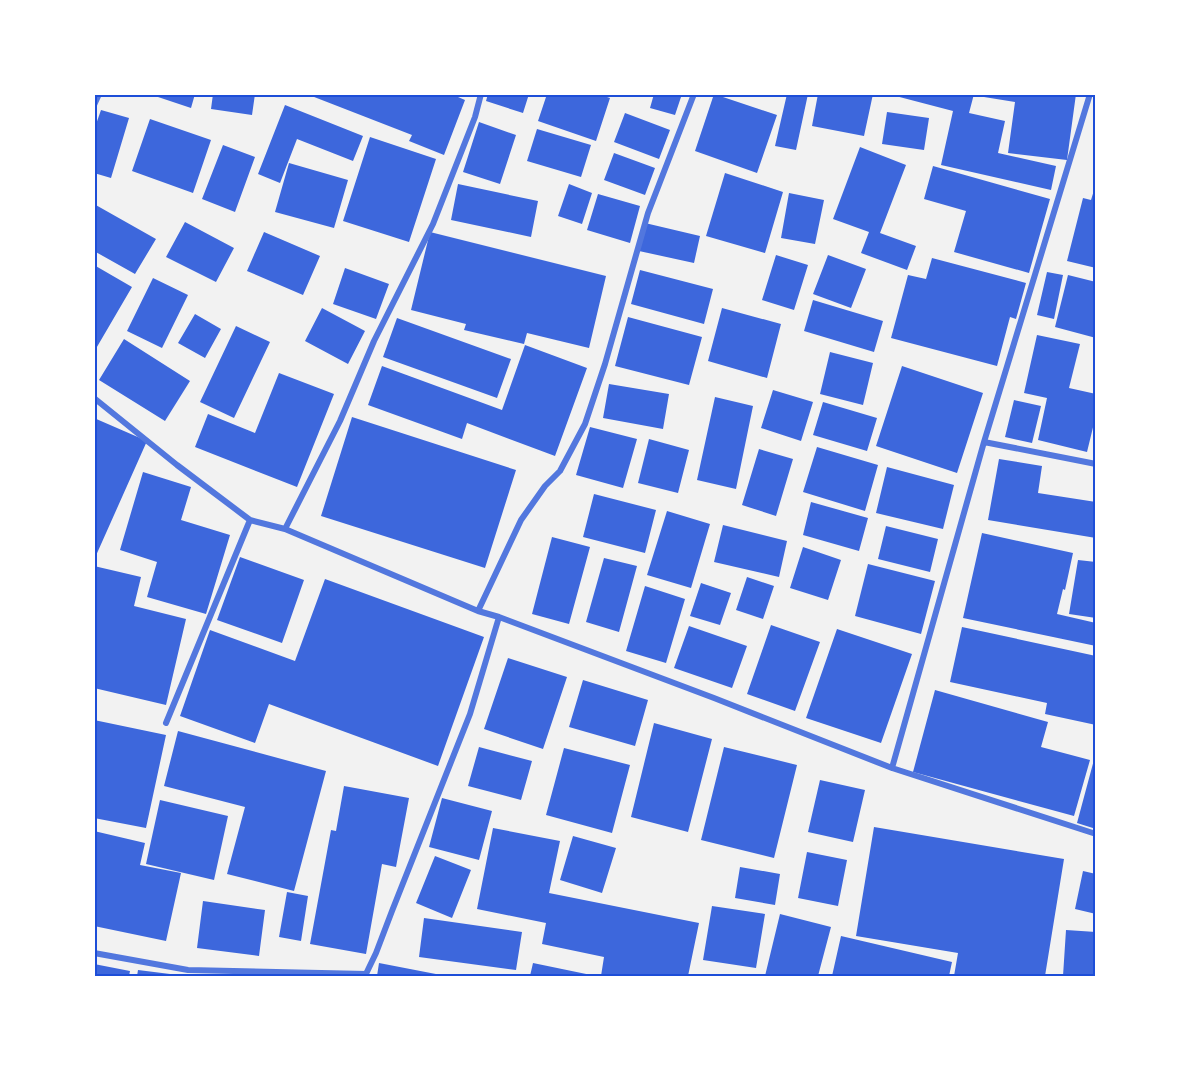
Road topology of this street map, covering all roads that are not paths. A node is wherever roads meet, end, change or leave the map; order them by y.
1 (99, 94) edge
2 (481, 94) edge
3 (694, 94) edge
4 (1090, 94) edge
5 (94, 105) edge
6 (94, 398) edge
7 (984, 442) junction
8 (1095, 464) edge
9 (250, 520) junction
10 (285, 530) junction
11 (478, 611) junction
12 (500, 617) junction
13 (166, 723) dead end
14 (892, 768) junction
15 (1095, 834) edge
16 (94, 952) edge
17 (365, 975) edge

1 - 5 street
2 - 10 street
3 - 11 street
4 - 7 street
6 - 9 street
7 - 8 street
7 - 14 street
9 - 10 street
9 - 13 street
10 - 11 street
11 - 12 street
12 - 14 street
12 - 17 street
14 - 15 street
16 - 17 street

